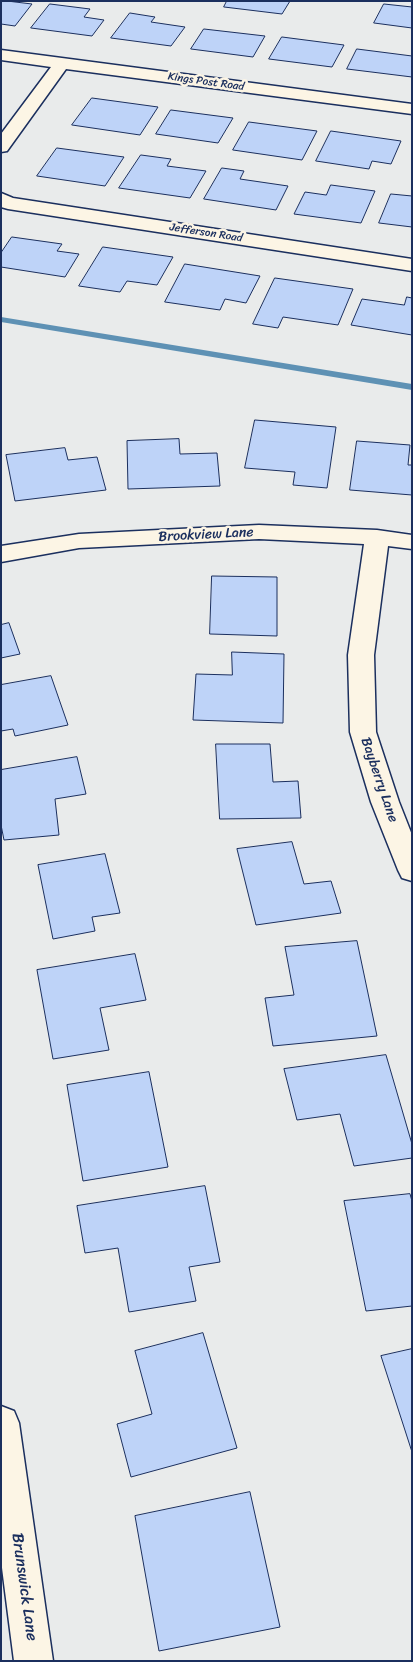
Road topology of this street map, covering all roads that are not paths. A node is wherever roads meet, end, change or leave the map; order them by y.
1 (1, 55) edge
2 (62, 63) junction
3 (412, 110) edge
4 (1, 146) edge
5 (1, 199) edge
6 (412, 265) edge
7 (377, 537) junction
8 (412, 542) edge
9 (1, 554) edge
10 (412, 870) edge
11 (1, 1423) edge
12 (34, 1661) edge

1 - 2 street, Kings Post Road
2 - 3 street, Kings Post Road
2 - 4 street
5 - 6 street, Jefferson Road
7 - 8 street, Brookview Lane
7 - 9 street, Brookview Lane
7 - 10 street, Bayberry Lane
11 - 12 street, Brunswick Lane

